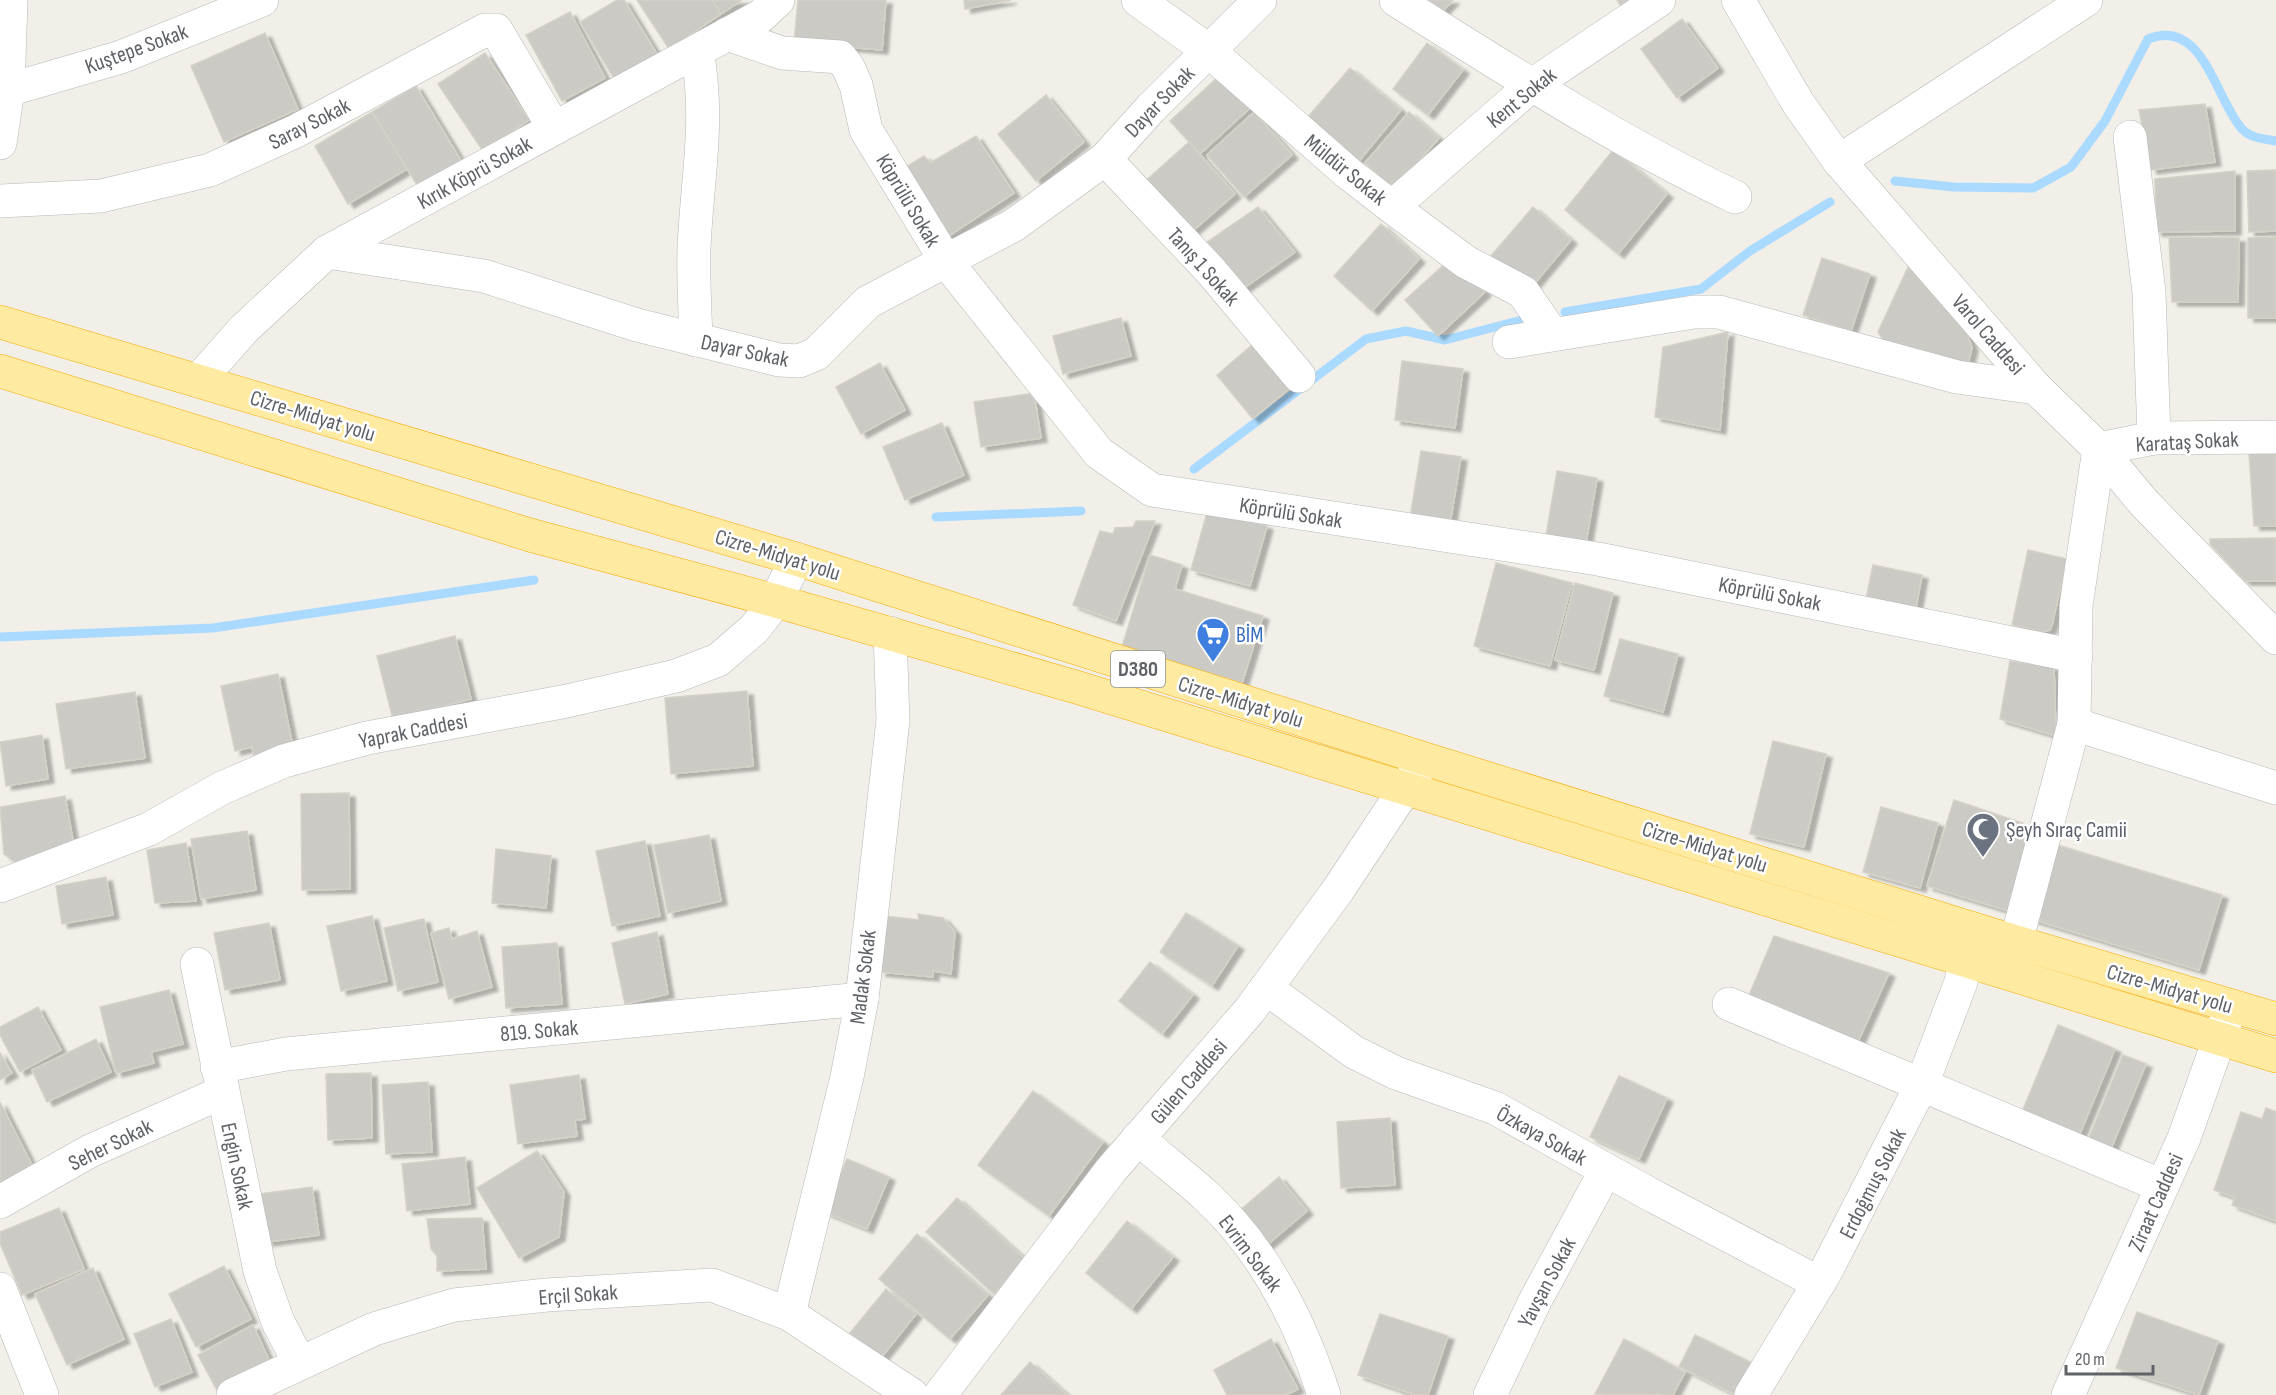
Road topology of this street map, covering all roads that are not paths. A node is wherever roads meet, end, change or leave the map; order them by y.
1 (11, 0) edge
2 (262, 0) edge
3 (778, 0) edge
4 (1138, 0) edge
5 (1260, 0) edge
6 (1396, 0) edge
7 (1659, 0) edge
8 (1738, 0) edge
9 (2086, 0) edge
10 (727, 34) junction
11 (698, 51) junction
12 (1209, 51) junction
13 (1532, 85) junction
14 (8, 90) junction
15 (554, 128) junction
16 (2130, 137) dead end
17 (0, 143) edge
18 (1105, 159) junction
19 (1839, 161) junction
20 (1735, 197) dead end
21 (0, 201) edge
22 (1392, 207) junction
23 (327, 252) junction
24 (946, 261) junction
25 (0, 322) edge
26 (1552, 334) junction
27 (696, 340) junction
28 (1509, 342) dead end
29 (0, 371) edge
30 (1299, 376) dead end
31 (198, 381) junction
32 (2036, 388) junction
33 (2276, 437) edge
34 (2154, 438) junction
35 (2099, 449) junction
36 (796, 559) junction
37 (776, 601) junction
38 (890, 633) junction
39 (2276, 638) edge
40 (2076, 656) junction
41 (2074, 724) junction
42 (1425, 759) junction
43 (1405, 787) junction
44 (2276, 788) edge
45 (0, 886) edge
46 (2016, 942) junction
47 (1965, 958) junction
48 (197, 964) dead end
49 (1266, 988) junction
50 (862, 999) junction
51 (1729, 1004) dead end
52 (2231, 1006) junction
53 (2276, 1019) edge
54 (2220, 1038) junction
55 (2276, 1056) edge
56 (220, 1079) junction
57 (1922, 1084) junction
58 (1138, 1138) junction
59 (1606, 1170) junction
60 (2162, 1186) junction
61 (0, 1202) edge
62 (1820, 1283) junction
63 (0, 1289) edge
64 (789, 1314) junction
65 (299, 1362) junction
66 (42, 1395) edge
67 (233, 1395) edge
68 (912, 1395) edge
69 (940, 1395) edge
70 (1324, 1395) edge
71 (1490, 1395) edge
72 (1751, 1395) edge
73 (2068, 1395) edge

1 - 14 street
2 - 14 street, Kuştepe Sokak
3 - 10 street, Kırık Köprü Sokak
4 - 12 street, Müldür Sokak
5 - 12 street, Dayar Sokak
6 - 13 street
7 - 13 street, Kent Sokak
8 - 19 street, Varol Caddesi
9 - 19 street
10 - 11 street, Kırık Köprü Sokak
10 - 24 street, Köprülü Sokak
11 - 15 street, Kırık Köprü Sokak
11 - 27 street
12 - 18 street, Dayar Sokak
12 - 22 street, Müldür Sokak
13 - 20 street
13 - 22 street, Kent Sokak
14 - 17 street
15 - 21 street, Saray Sokak
15 - 23 street, Kırık Köprü Sokak
16 - 34 street
18 - 24 street, Dayar Sokak
18 - 30 street, Tanış 1 Sokak
19 - 32 street, Varol Caddesi
22 - 26 street, Müldür Sokak
23 - 27 street, Dayar Sokak
23 - 31 street, Kırık Köprü Sokak
24 - 27 street, Dayar Sokak
24 - 40 street, Köprülü Sokak
25 - 31 highway, Cizre-Midyat yolu / D380
26 - 28 street
26 - 32 street
29 - 37 highway, Cizre-Midyat yolu / D380
31 - 36 highway, Cizre-Midyat yolu / D380
32 - 35 street, Varol Caddesi
33 - 34 street, Karataş Sokak
34 - 35 street, Karataş Sokak
35 - 39 street, Varol Caddesi
35 - 40 street
36 - 37 street, Yaprak Caddesi
36 - 42 highway, Cizre-Midyat yolu / D380
37 - 38 highway, Cizre-Midyat yolu / D380
37 - 45 street, Yaprak Caddesi
38 - 43 highway, Cizre-Midyat yolu / D380
38 - 50 street, Madak Sokak
40 - 41 street
41 - 44 street
41 - 46 street
42 - 43 street, Gülen Caddesi
42 - 46 highway, Cizre-Midyat yolu / D380
43 - 47 highway, Cizre-Midyat yolu / D380
43 - 49 street, Gülen Caddesi
46 - 52 highway, Cizre-Midyat yolu / D380
47 - 54 highway, Cizre-Midyat yolu / D380
47 - 57 street, Erdoğmuş Sokak
48 - 56 street, Engin Sokak
49 - 58 street, Gülen Caddesi
49 - 59 street, Özkaya Sokak
50 - 56 street, 819. Sokak
50 - 64 street, Madak Sokak
51 - 57 street
52 - 53 highway, Cizre-Midyat yolu / D380
52 - 54 street, Ziraat Caddesi
54 - 55 highway, Cizre-Midyat yolu / D380
54 - 60 street, Ziraat Caddesi
56 - 61 street, Seher Sokak
56 - 65 street, Engin Sokak
57 - 60 street
57 - 62 street, Erdoğmuş Sokak
58 - 69 street, Gülen Caddesi
58 - 70 street, Evrim Sokak
59 - 62 street, Özkaya Sokak
59 - 71 street, Yavşan Sokak
60 - 73 street, Ziraat Caddesi
62 - 72 street, Erdoğmuş Sokak
63 - 66 street
64 - 65 street, Erçil Sokak
64 - 68 street, Erçil Sokak
65 - 67 street, Erçil Sokak

